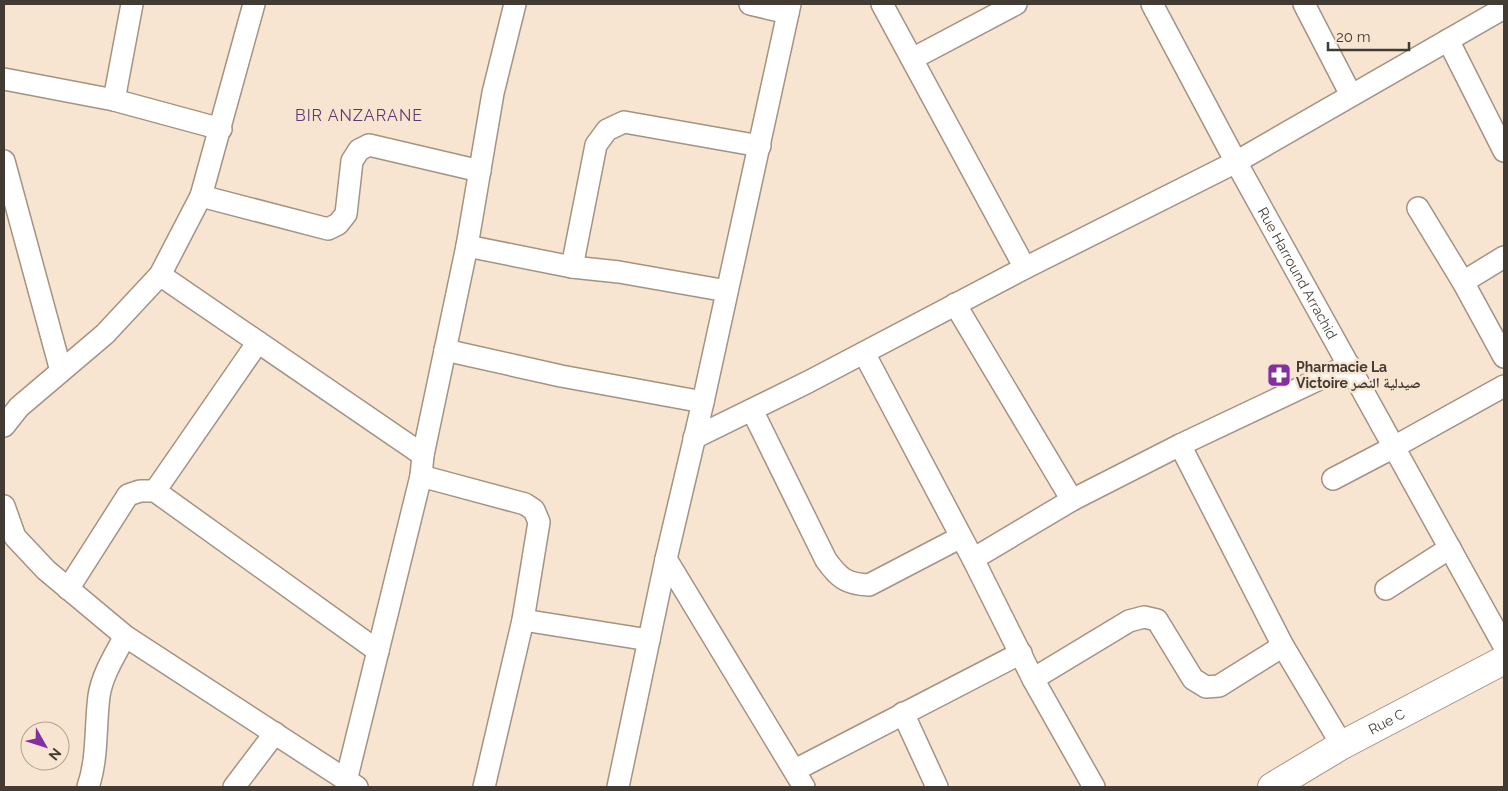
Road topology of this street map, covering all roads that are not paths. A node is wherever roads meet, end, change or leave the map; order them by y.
1 (132, 4) edge
2 (254, 4) edge
3 (515, 4) edge
4 (750, 4) edge
5 (882, 4) edge
6 (1016, 4) edge
7 (1152, 4) edge
8 (1304, 4) edge
9 (1504, 8) edge
10 (789, 9) edge
11 (1448, 40) junction
12 (912, 59) junction
13 (4, 79) edge
14 (1352, 95) junction
15 (114, 100) junction
16 (220, 129) junction
17 (760, 146) junction
18 (1504, 151) edge
19 (4, 161) edge
20 (1236, 162) junction
21 (480, 172) junction
22 (201, 196) junction
23 (1418, 208) dead end
24 (467, 246) junction
25 (1504, 257) edge
26 (572, 267) junction
27 (1025, 268) junction
28 (160, 275) junction
29 (1464, 282) junction
30 (727, 291) junction
31 (954, 304) junction
32 (258, 342) junction
33 (445, 350) junction
34 (864, 353) junction
35 (1504, 357) edge
36 (1349, 365) junction
37 (62, 371) junction
38 (1504, 386) edge
39 (702, 402) junction
40 (752, 410) junction
41 (4, 426) edge
42 (694, 438) junction
43 (1180, 445) junction
44 (1394, 447) junction
45 (423, 455) junction
46 (421, 476) junction
47 (1333, 479) dead end
48 (155, 491) junction
49 (1072, 500) junction
50 (4, 506) edge
51 (962, 537) junction
52 (10, 539) edge
53 (1450, 548) junction
54 (666, 559) junction
55 (973, 560) junction
56 (68, 589) junction
57 (1386, 589) dead end
58 (522, 620) junction
59 (125, 636) junction
60 (649, 640) junction
61 (1283, 646) junction
62 (1504, 646) edge
63 (378, 651) junction
64 (1021, 653) junction
65 (1504, 660) edge
66 (1033, 679) junction
67 (903, 713) junction
68 (275, 733) junction
69 (1342, 745) junction
70 (799, 778) edge
71 (352, 784) edge
72 (88, 787) edge
73 (234, 787) edge
74 (484, 787) edge
75 (618, 787) edge
76 (936, 787) edge
77 (1094, 787) edge
78 (1272, 787) edge

1 - 15 street
2 - 16 street
3 - 21 street
4 - 10 street
5 - 12 street
6 - 12 street
7 - 20 street, Rue Harround Arrachid
8 - 14 street
9 - 11 street
10 - 17 street
11 - 14 street
11 - 18 street
12 - 27 street
13 - 15 street
14 - 20 street
15 - 16 street
16 - 22 street
17 - 26 street
17 - 30 street
19 - 37 street
20 - 27 street
20 - 36 street, Rue Harround Arrachid
21 - 22 street
21 - 24 street
22 - 28 street
23 - 29 street
24 - 26 street
24 - 33 street
25 - 29 street
26 - 30 street
27 - 31 street
28 - 32 street
28 - 37 street
29 - 35 street
30 - 39 street
31 - 34 street
31 - 49 street
32 - 45 street
32 - 48 street
33 - 39 street
33 - 45 street
34 - 40 street
34 - 51 street
36 - 43 street
36 - 44 street, Rue Harround Arrachid
37 - 41 street
38 - 44 street
39 - 42 street
40 - 42 street
40 - 51 street
42 - 54 street
43 - 49 street
43 - 61 street
44 - 47 street
44 - 53 street, Rue Harround Arrachid
45 - 46 street
46 - 58 street
46 - 63 street
48 - 56 street
48 - 63 street
49 - 55 street
50 - 52 street
51 - 55 street
52 - 56 street
53 - 57 street
53 - 62 street, Rue Harround Arrachid
54 - 60 street
54 - 70 street
55 - 64 street
56 - 59 street
58 - 60 street
58 - 74 street
59 - 68 street
59 - 72 street
60 - 75 street
61 - 66 street
61 - 69 street
63 - 71 street
64 - 66 street
64 - 67 street
65 - 69 street, Rue C
66 - 77 street
67 - 70 street
67 - 76 street
68 - 71 street
68 - 73 street
69 - 78 street, Rue C

